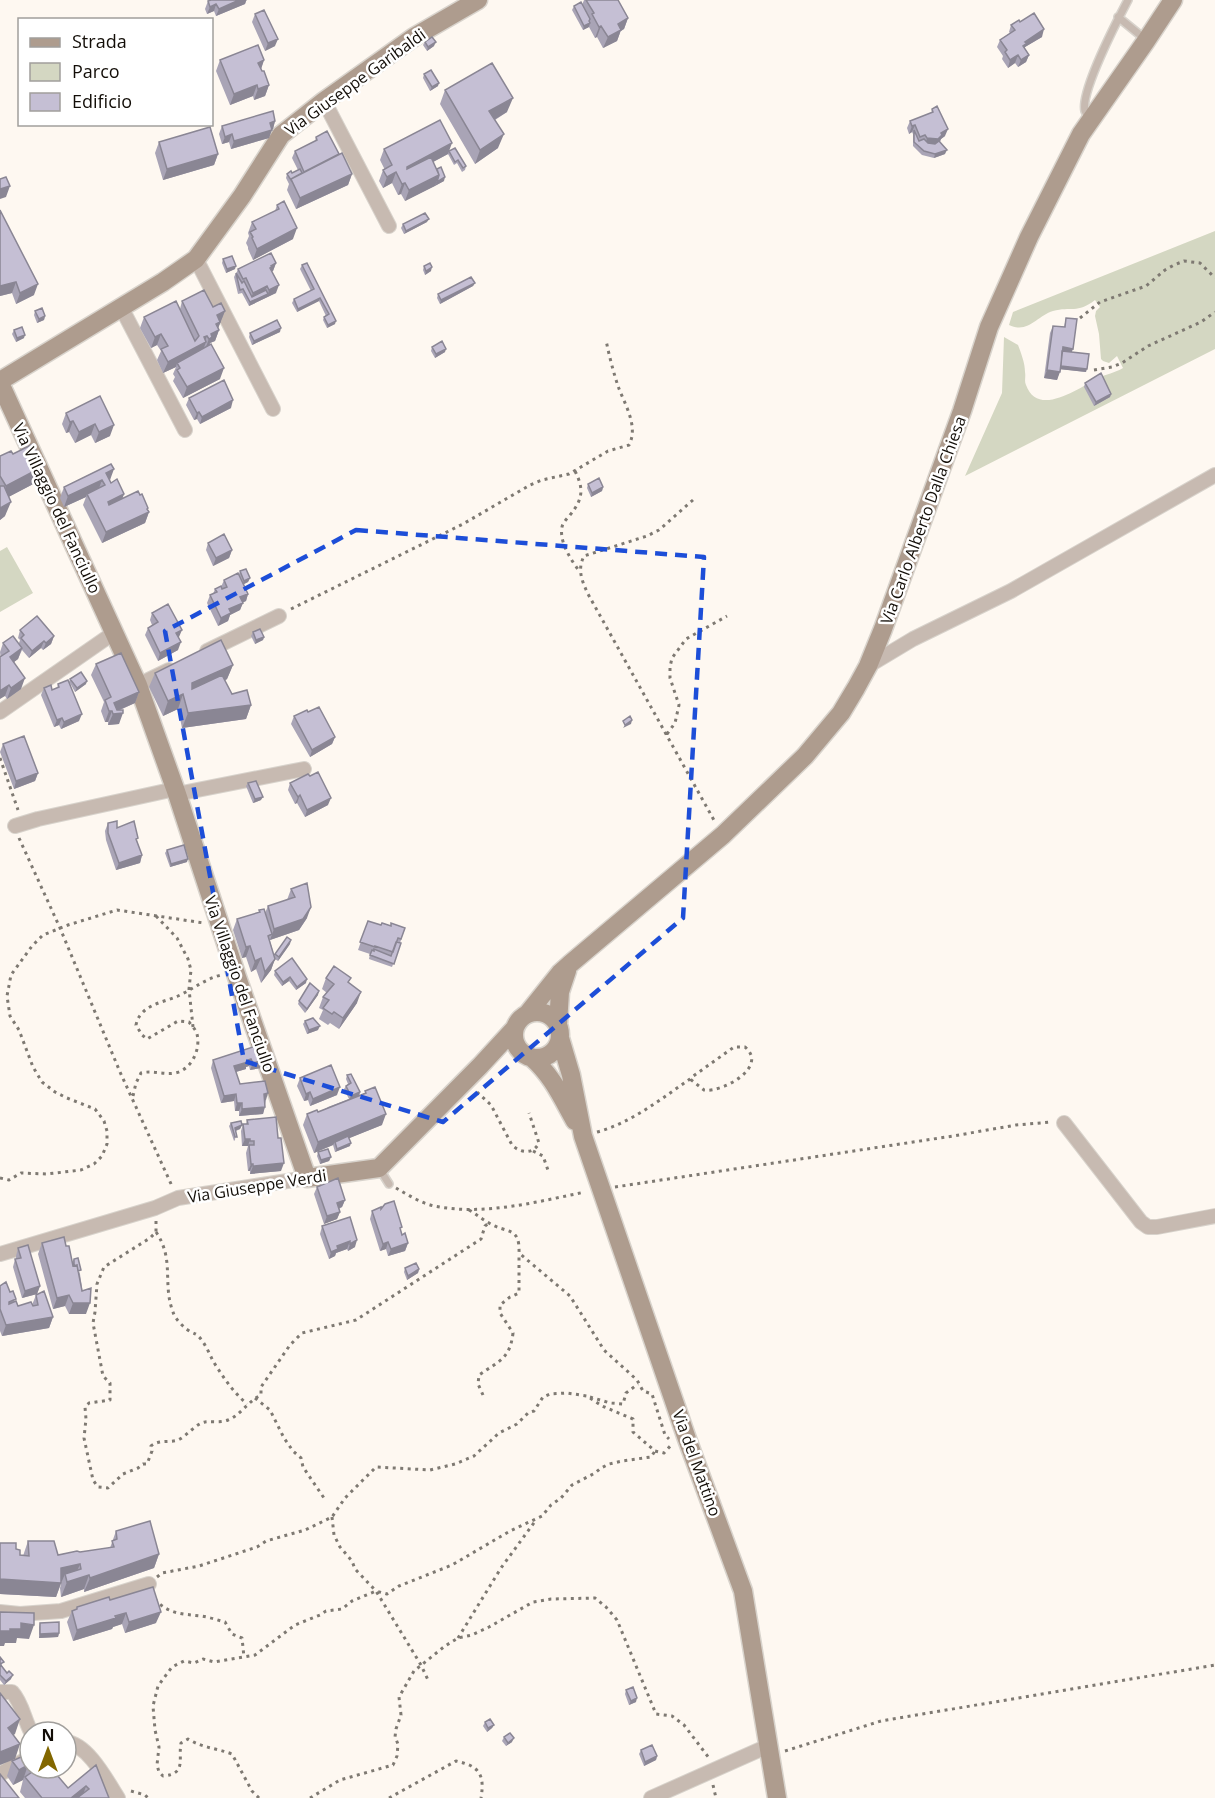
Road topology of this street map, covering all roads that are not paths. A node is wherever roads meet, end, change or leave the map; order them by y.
1 (478, 0) edge
2 (1128, 0) edge
3 (1173, 0) edge
4 (1119, 17) junction
5 (1146, 41) junction
6 (324, 101) junction
7 (1090, 120) junction
8 (389, 226) dead end
9 (196, 259) junction
10 (121, 307) junction
11 (0, 382) edge
12 (273, 409) dead end
13 (185, 430) dead end
14 (1215, 475) edge
15 (279, 616) road end
16 (115, 632) junction
17 (198, 655) edge
18 (178, 665) edge
19 (868, 666) junction
20 (138, 685) junction
21 (0, 712) edge
22 (304, 769) dead end
23 (176, 791) junction
24 (19, 825) road end
25 (570, 964) junction
26 (528, 1013) junction
27 (514, 1029) junction
28 (559, 1031) junction
29 (528, 1056) junction
30 (480, 1066) junction
31 (1064, 1123) road end
32 (584, 1136) junction
33 (379, 1168) junction
34 (307, 1178) junction
35 (389, 1184) road end
36 (1215, 1216) edge
37 (0, 1254) edge
38 (149, 1584) road end
39 (0, 1612) edge
40 (0, 1692) edge
41 (25, 1720) edge
42 (78, 1747) edge
43 (769, 1751) junction
44 (18, 1764) edge
45 (0, 1774) edge
46 (118, 1798) edge
47 (651, 1798) edge
48 (777, 1798) edge

1 - 6 main road, Via Giuseppe Garibaldi
2 - 4 lane
3 - 5 main road, Via Carlo Alberto Dalla Chiesa
4 - 5 lane
4 - 7 lane
5 - 7 main road, Via Carlo Alberto Dalla Chiesa
6 - 8 street
6 - 9 main road, Via Giuseppe Garibaldi
7 - 19 main road, Via Carlo Alberto Dalla Chiesa
9 - 10 main road, Via Giuseppe Garibaldi
9 - 12 street
10 - 11 main road, Via Giuseppe Garibaldi
10 - 13 street
11 - 16 main road, Via Villaggio del Fanciullo
14 - 19 street
15 - 17 street
16 - 20 main road, Via Villaggio del Fanciullo
16 - 21 street
18 - 20 street
19 - 25 main road, Via Carlo Alberto Dalla Chiesa
20 - 23 main road, Via Villaggio del Fanciullo
22 - 23 street
23 - 24 street
23 - 34 main road, Via Villaggio del Fanciullo
25 - 26 main road, Via Carlo Alberto Dalla Chiesa
25 - 28 main road
26 - 27 main road
26 - 28 main road
27 - 29 main road
27 - 30 main road
28 - 29 main road
28 - 32 main road, Via del Mattino
29 - 30 main road
29 - 32 main road, Via del Mattino
30 - 33 main road
31 - 36 street
32 - 43 main road, Via del Mattino
33 - 34 main road, Via Giuseppe Verdi
33 - 35 lane
34 - 37 street, Via Giuseppe Verdi
38 - 39 street
40 - 41 street
42 - 46 street
43 - 47 street
43 - 48 main road, Via del Mattino
44 - 45 street

